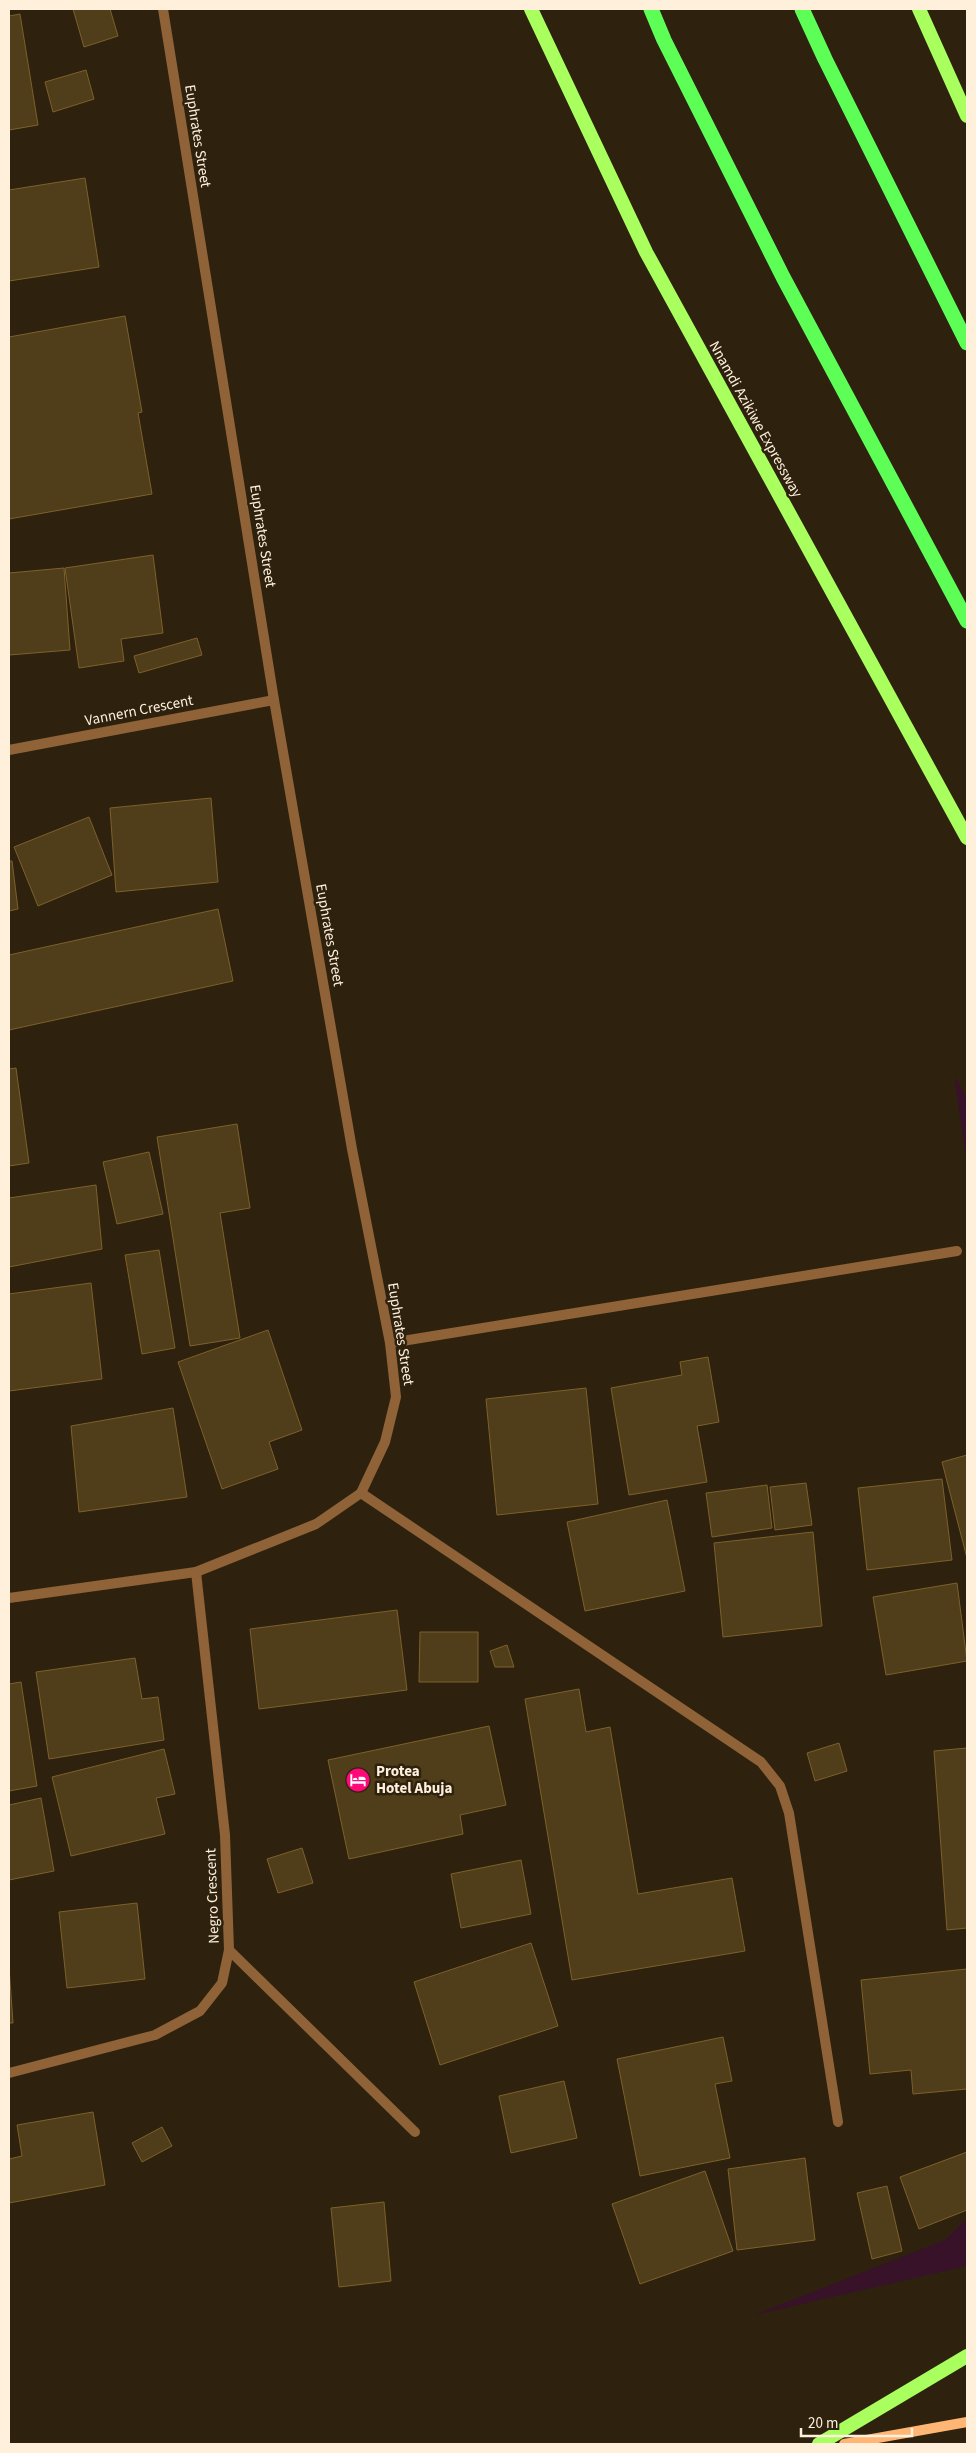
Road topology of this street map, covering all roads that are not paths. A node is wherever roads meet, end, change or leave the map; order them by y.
1 (163, 9) edge
2 (531, 9) edge
3 (651, 9) edge
4 (802, 9) edge
5 (919, 9) edge
6 (967, 116) edge
7 (967, 342) edge
8 (967, 621) edge
9 (274, 700) junction
10 (9, 750) edge
11 (967, 838) edge
12 (957, 1251) dead end
13 (390, 1343) junction
14 (361, 1493) junction
15 (196, 1572) junction
16 (9, 1598) edge
17 (229, 1950) junction
18 (9, 2073) edge
19 (838, 2122) dead end
20 (415, 2132) dead end
21 (967, 2356) edge
22 (967, 2422) edge
23 (819, 2444) edge
24 (844, 2444) edge

1 - 9 street, Euphrates Street
2 - 11 highway, Nnamdi Azikiwe Expressway
3 - 8 highway
4 - 7 highway
5 - 6 highway
9 - 10 street, Vannern Crescent
9 - 13 street, Euphrates Street
12 - 13 street
13 - 14 street, Euphrates Street
14 - 15 street, Euphrates Street
14 - 19 street
15 - 16 street, Euphrates Street
15 - 17 street, Negro Crescent
17 - 18 street, Negro Crescent
17 - 20 street
21 - 23 highway
22 - 24 main road

